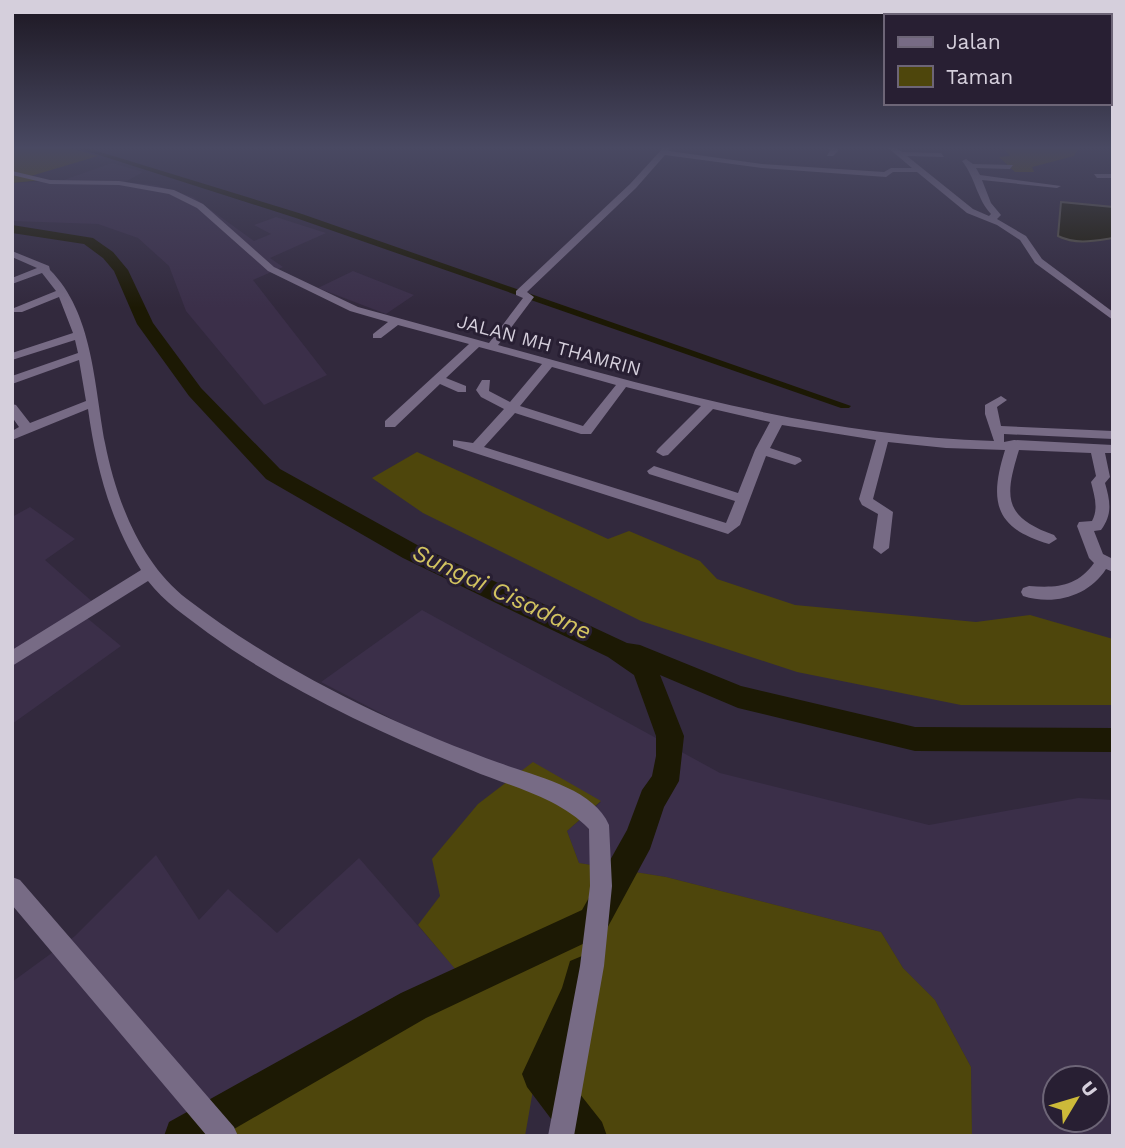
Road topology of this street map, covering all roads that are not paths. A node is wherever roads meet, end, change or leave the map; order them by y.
1 (189, 201) edge
2 (618, 201) edge
3 (957, 201) edge
4 (987, 201) edge
5 (989, 219) junction
6 (14, 255) edge
7 (46, 268) junction
8 (13, 281) edge
9 (63, 292) junction
10 (18, 310) dead end
11 (1113, 317) edge
12 (395, 322) junction
13 (79, 335) junction
14 (377, 336) dead end
15 (476, 344) junction
16 (491, 348) junction
17 (83, 355) junction
18 (12, 357) edge
19 (548, 364) junction
20 (12, 380) edge
21 (440, 380) junction
22 (486, 383) dead end
23 (623, 383) junction
24 (462, 389) dead end
25 (1001, 400) dead end
26 (93, 403) junction
27 (711, 403) junction
28 (12, 408) edge
29 (513, 408) junction
30 (778, 420) junction
31 (390, 424) dead end
32 (27, 428) junction
33 (1113, 435) edge
34 (12, 436) edge
35 (883, 437) junction
36 (1002, 438) junction
37 (458, 443) dead end
38 (1097, 448) junction
39 (475, 449) junction
40 (1113, 449) edge
41 (762, 450) junction
42 (663, 452) dead end
43 (795, 461) dead end
44 (654, 471) dead end
45 (743, 499) junction
46 (1049, 539) dead end
47 (881, 548) dead end
48 (1108, 564) edge
49 (150, 572) junction
50 (1030, 592) dead end
51 (12, 659) edge
52 (12, 888) edge
53 (223, 1132) edge
54 (561, 1136) edge

1 - 12 street, JALAN MH THAMRIN
2 - 16 street
3 - 5 street
4 - 5 street
5 - 11 street
6 - 7 street
7 - 8 street
7 - 9 street
9 - 10 street
9 - 13 street
12 - 14 street
12 - 15 street, JALAN MH THAMRIN
13 - 17 street
13 - 18 street
15 - 16 street, JALAN MH THAMRIN
15 - 21 street
16 - 19 street, JALAN MH THAMRIN
17 - 20 street
17 - 26 street
19 - 23 street, JALAN MH THAMRIN
19 - 29 street
21 - 24 street
21 - 31 street
22 - 29 street
23 - 27 street, JALAN MH THAMRIN
23 - 29 street
25 - 36 street
26 - 32 street
26 - 49 street
27 - 30 street, JALAN MH THAMRIN
27 - 42 street
28 - 32 street
29 - 39 street
30 - 35 street, JALAN MH THAMRIN
30 - 41 street
32 - 34 street
33 - 36 street
35 - 36 street, JALAN MH THAMRIN
35 - 47 street
36 - 38 street, JALAN MH THAMRIN
36 - 46 street
37 - 39 street
38 - 40 street, JALAN MH THAMRIN
38 - 48 street
39 - 45 street
41 - 43 street
41 - 45 street
44 - 45 street
48 - 50 street
49 - 51 street
49 - 54 street
52 - 53 street

